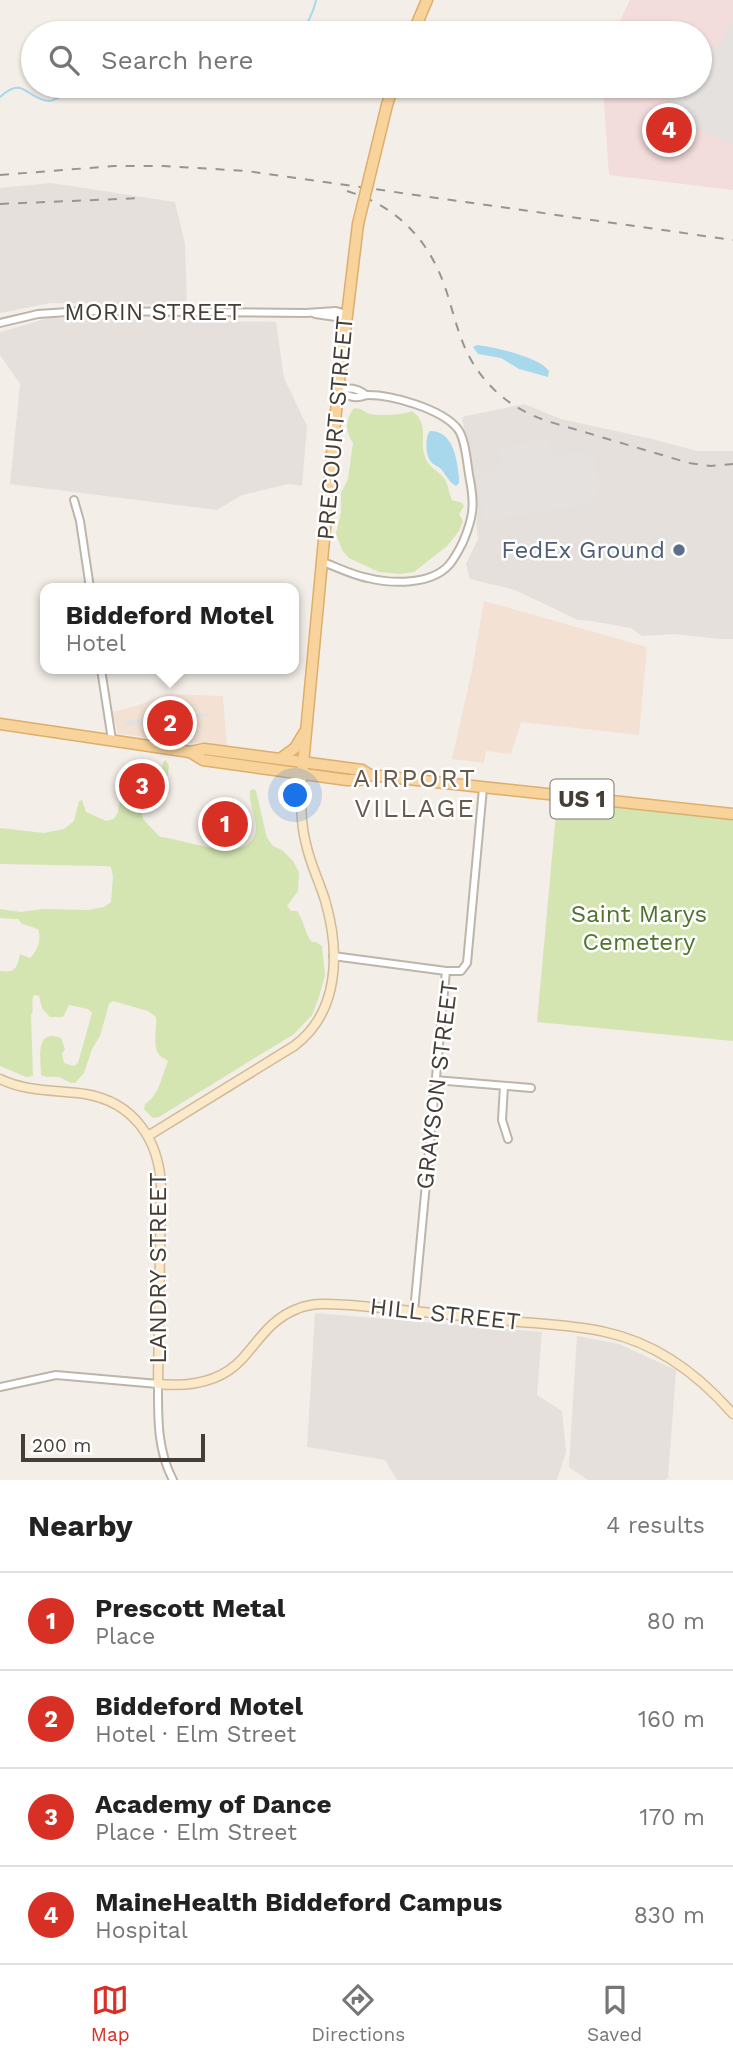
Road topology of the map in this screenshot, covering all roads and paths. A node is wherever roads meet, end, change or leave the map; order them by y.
1 (427, 0) edge
2 (418, 21) edge
3 (389, 98) edge
4 (346, 314) junction
5 (0, 323) edge
6 (338, 390) junction
7 (74, 500) dead end
8 (323, 562) junction
9 (89, 583) edge
10 (102, 674) edge
11 (0, 724) edge
12 (306, 729) junction
13 (112, 740) junction
14 (190, 752) junction
15 (280, 759) junction
16 (303, 763) junction
17 (302, 775) junction
18 (370, 775) junction
19 (483, 788) junction
20 (733, 814) edge
21 (333, 956) junction
22 (446, 971) junction
23 (0, 1079) edge
24 (435, 1080) junction
25 (504, 1086) junction
26 (531, 1088) dead end
27 (148, 1136) junction
28 (508, 1139) dead end
29 (414, 1311) junction
30 (158, 1384) junction
31 (0, 1387) edge
32 (733, 1414) edge
33 (173, 1480) edge

1 - 2 main road
3 - 4 main road, PRECOURT STREET, bridge
4 - 5 street, MORIN STREET
4 - 6 main road, PRECOURT STREET
6 - 8 main road, PRECOURT STREET
6 - 8 street
7 - 9 street
8 - 12 main road, PRECOURT STREET
10 - 13 street
11 - 13 main road, US 1
12 - 15 main road
12 - 16 main road, PRECOURT STREET
13 - 14 main road, US 1
14 - 15 main road, US 1
14 - 17 main road, US 1
15 - 16 main road, US 1
16 - 17 main road, PRECOURT STREET
16 - 18 main road, US 1
17 - 18 main road, US 1
17 - 21 street
18 - 19 main road, US 1
19 - 20 main road, US 1
19 - 22 street, GRAYSON STREET
21 - 22 street
21 - 27 street
22 - 24 street, GRAYSON STREET
23 - 27 street, LANDRY STREET
24 - 25 street
24 - 29 street, GRAYSON STREET
25 - 26 street
25 - 28 street
27 - 30 street, LANDRY STREET
29 - 30 street, HILL STREET
29 - 32 street, HILL STREET
30 - 31 street
30 - 33 street, LANDRY STREET

